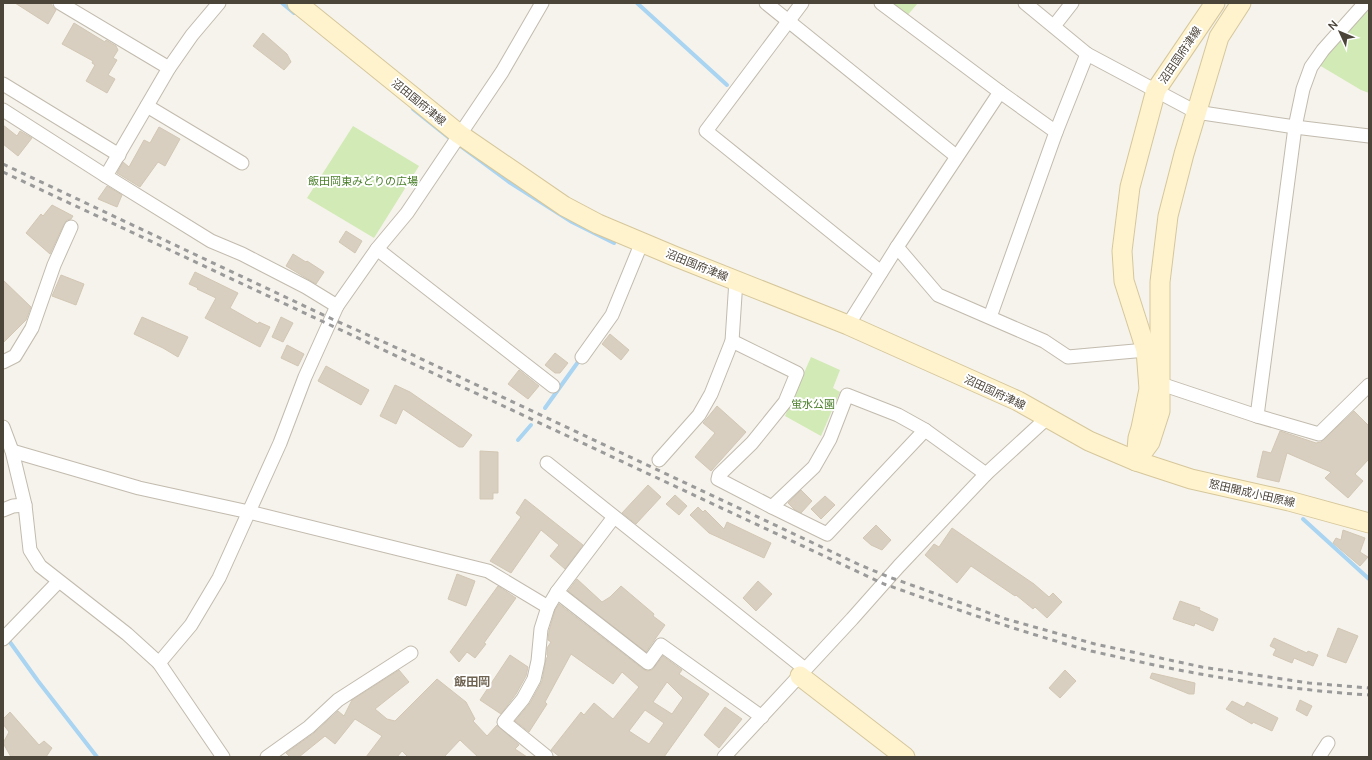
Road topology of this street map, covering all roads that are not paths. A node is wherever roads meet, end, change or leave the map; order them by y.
1 (60, 3) edge
2 (219, 3) edge
3 (297, 3) edge
4 (542, 3) edge
5 (766, 3) edge
6 (802, 3) edge
7 (881, 3) edge
8 (1025, 3) edge
9 (1072, 3) edge
10 (1215, 3) edge
11 (1241, 3) edge
12 (1364, 3) edge
13 (788, 21) junction
14 (1054, 26) junction
15 (1087, 54) junction
16 (168, 68) junction
17 (3, 84) edge
18 (1156, 90) junction
19 (1000, 92) junction
20 (147, 106) junction
21 (3, 110) edge
22 (1196, 112) junction
23 (1295, 127) junction
24 (1056, 132) junction
25 (459, 134) junction
26 (1369, 136) edge
27 (119, 155) junction
28 (956, 156) junction
29 (242, 163) dead end
30 (106, 176) junction
31 (71, 227) dead end
32 (642, 242) junction
33 (897, 247) junction
34 (378, 249) junction
35 (881, 272) junction
36 (736, 280) junction
37 (337, 306) junction
38 (990, 317) junction
39 (848, 325) junction
40 (732, 341) junction
41 (1146, 350) junction
42 (582, 357) dead end
43 (3, 362) edge
44 (1161, 384) junction
45 (1369, 385) edge
46 (553, 386) dead end
47 (1257, 416) junction
48 (1047, 418) junction
49 (3, 427) edge
50 (925, 430) junction
51 (12, 451) junction
52 (659, 460) dead end
53 (1136, 461) junction
54 (547, 463) dead end
55 (986, 474) junction
56 (25, 505) junction
57 (772, 507) junction
58 (3, 510) edge
59 (249, 512) junction
60 (614, 517) junction
61 (1369, 523) edge
62 (58, 582) junction
63 (557, 592) junction
64 (548, 607) junction
65 (7, 635) edge
66 (411, 653) dead end
67 (158, 663) junction
68 (803, 672) junction
69 (762, 717) junction
70 (1328, 743) dead end
71 (223, 757) edge
72 (267, 757) edge
73 (546, 757) edge
74 (724, 757) edge
75 (905, 757) edge
76 (1319, 757) edge

1 - 16 street
2 - 16 street
3 - 25 main road, 沼田国府津線
4 - 25 street
5 - 13 street
6 - 13 street
7 - 19 street
8 - 14 street
9 - 14 street
10 - 18 main road, 沼田国府津線
11 - 22 main road, 沼田国府津線
12 - 23 street
13 - 28 street
13 - 35 street
14 - 15 street
15 - 18 street
15 - 24 street
16 - 20 street
17 - 27 street
18 - 22 street
18 - 41 main road, 沼田国府津線
19 - 24 street
19 - 28 street
20 - 27 street
20 - 29 street
21 - 30 street
22 - 23 street
22 - 44 main road, 沼田国府津線
23 - 26 street
23 - 47 street
24 - 38 street
25 - 32 main road, 沼田国府津線
25 - 34 street
27 - 30 street
28 - 33 street
30 - 37 street
31 - 43 street
32 - 36 main road, 沼田国府津線
32 - 42 street
33 - 35 street
33 - 38 street
34 - 37 street
34 - 46 street
35 - 39 street
36 - 39 main road, 沼田国府津線
36 - 40 street
37 - 59 street
38 - 41 street
39 - 48 main road, 沼田国府津線
40 - 52 street
40 - 57 street
41 - 53 main road, 沼田国府津線
44 - 47 street
44 - 53 main road, 沼田国府津線
45 - 47 street
48 - 53 main road, 沼田国府津線
48 - 55 street
49 - 51 street
50 - 55 street
50 - 57 street
50 - 57 street
51 - 56 street
51 - 59 street
53 - 61 main road, 怒田開成小田原線
54 - 60 street
55 - 68 street
56 - 58 street
56 - 62 street
59 - 64 street
59 - 67 street
60 - 63 street
60 - 68 street
62 - 65 street
62 - 67 street
63 - 64 street
63 - 69 street
64 - 73 street
66 - 72 street
67 - 71 street
68 - 69 street
68 - 75 main road
69 - 74 street
70 - 76 street

